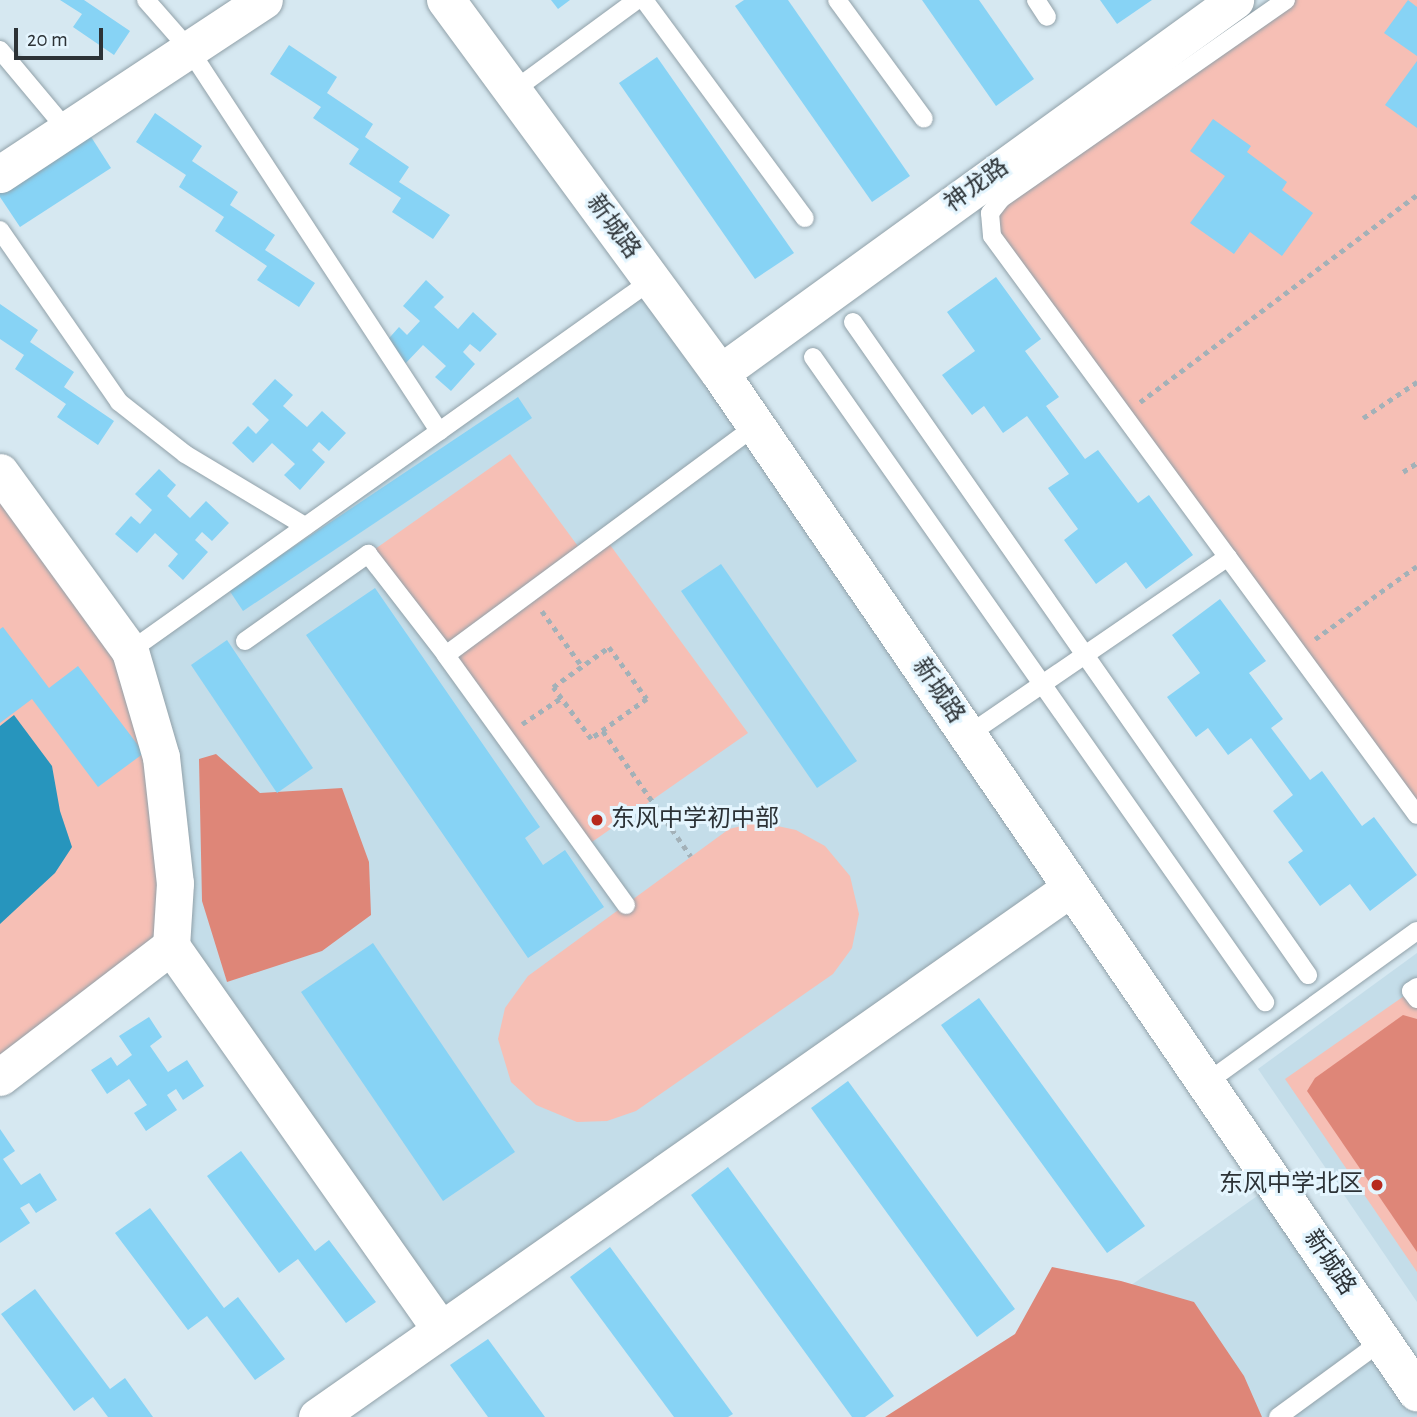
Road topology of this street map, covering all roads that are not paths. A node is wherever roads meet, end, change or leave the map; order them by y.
1 (146, 0) edge
2 (264, 0) edge
3 (446, 0) edge
4 (637, 0) edge
5 (644, 0) edge
6 (837, 0) edge
7 (1036, 0) edge
8 (1235, 0) edge
9 (1286, 0) edge
10 (1048, 17) dead end
11 (0, 50) edge
12 (190, 50) junction
13 (513, 91) junction
14 (924, 119) dead end
15 (67, 130) junction
16 (0, 174) edge
17 (805, 218) dead end
18 (0, 230) edge
19 (652, 280) junction
20 (853, 321) dead end
21 (813, 357) dead end
22 (720, 373) junction
23 (756, 426) junction
24 (439, 431) junction
25 (0, 472) edge
26 (305, 526) junction
27 (1227, 557) junction
28 (245, 641) dead end
29 (130, 651) junction
30 (446, 655) junction
31 (1085, 655) junction
32 (1042, 684) junction
33 (968, 735) junction
34 (1417, 815) edge
35 (1072, 887) junction
36 (626, 905) dead end
37 (1417, 931) edge
38 (172, 946) junction
39 (1308, 975) dead end
40 (1417, 987) edge
41 (1417, 999) edge
42 (1265, 1002) dead end
43 (0, 1077) edge
44 (1206, 1083) junction
45 (441, 1330) junction
46 (1382, 1341) junction
47 (1417, 1392) edge
48 (317, 1417) edge
49 (1278, 1417) edge

1 - 12 lane
2 - 12 street
3 - 13 street, 新城路
4 - 13 lane
5 - 17 lane
6 - 14 lane
7 - 10 lane
8 - 22 street, 神龙路
9 - 27 lane
11 - 15 lane
12 - 15 street
12 - 24 lane
13 - 19 street, 新城路
15 - 16 street
18 - 26 lane
19 - 22 street, 新城路
19 - 24 lane
20 - 31 lane
21 - 32 lane
22 - 23 street, 新城路
23 - 30 lane
23 - 33 street, 新城路
24 - 26 lane
25 - 29 street
26 - 29 lane
27 - 31 lane
27 - 34 lane
28 - 30 lane
29 - 38 street
30 - 36 lane
31 - 32 lane
31 - 39 lane
32 - 33 lane
32 - 42 lane
33 - 35 street, 新城路
35 - 44 street, 新城路
35 - 45 street
37 - 44 lane
38 - 43 street
38 - 45 street
40 - 41 lane
44 - 46 street, 新城路
45 - 48 street
46 - 47 street, 新城路
46 - 49 lane

